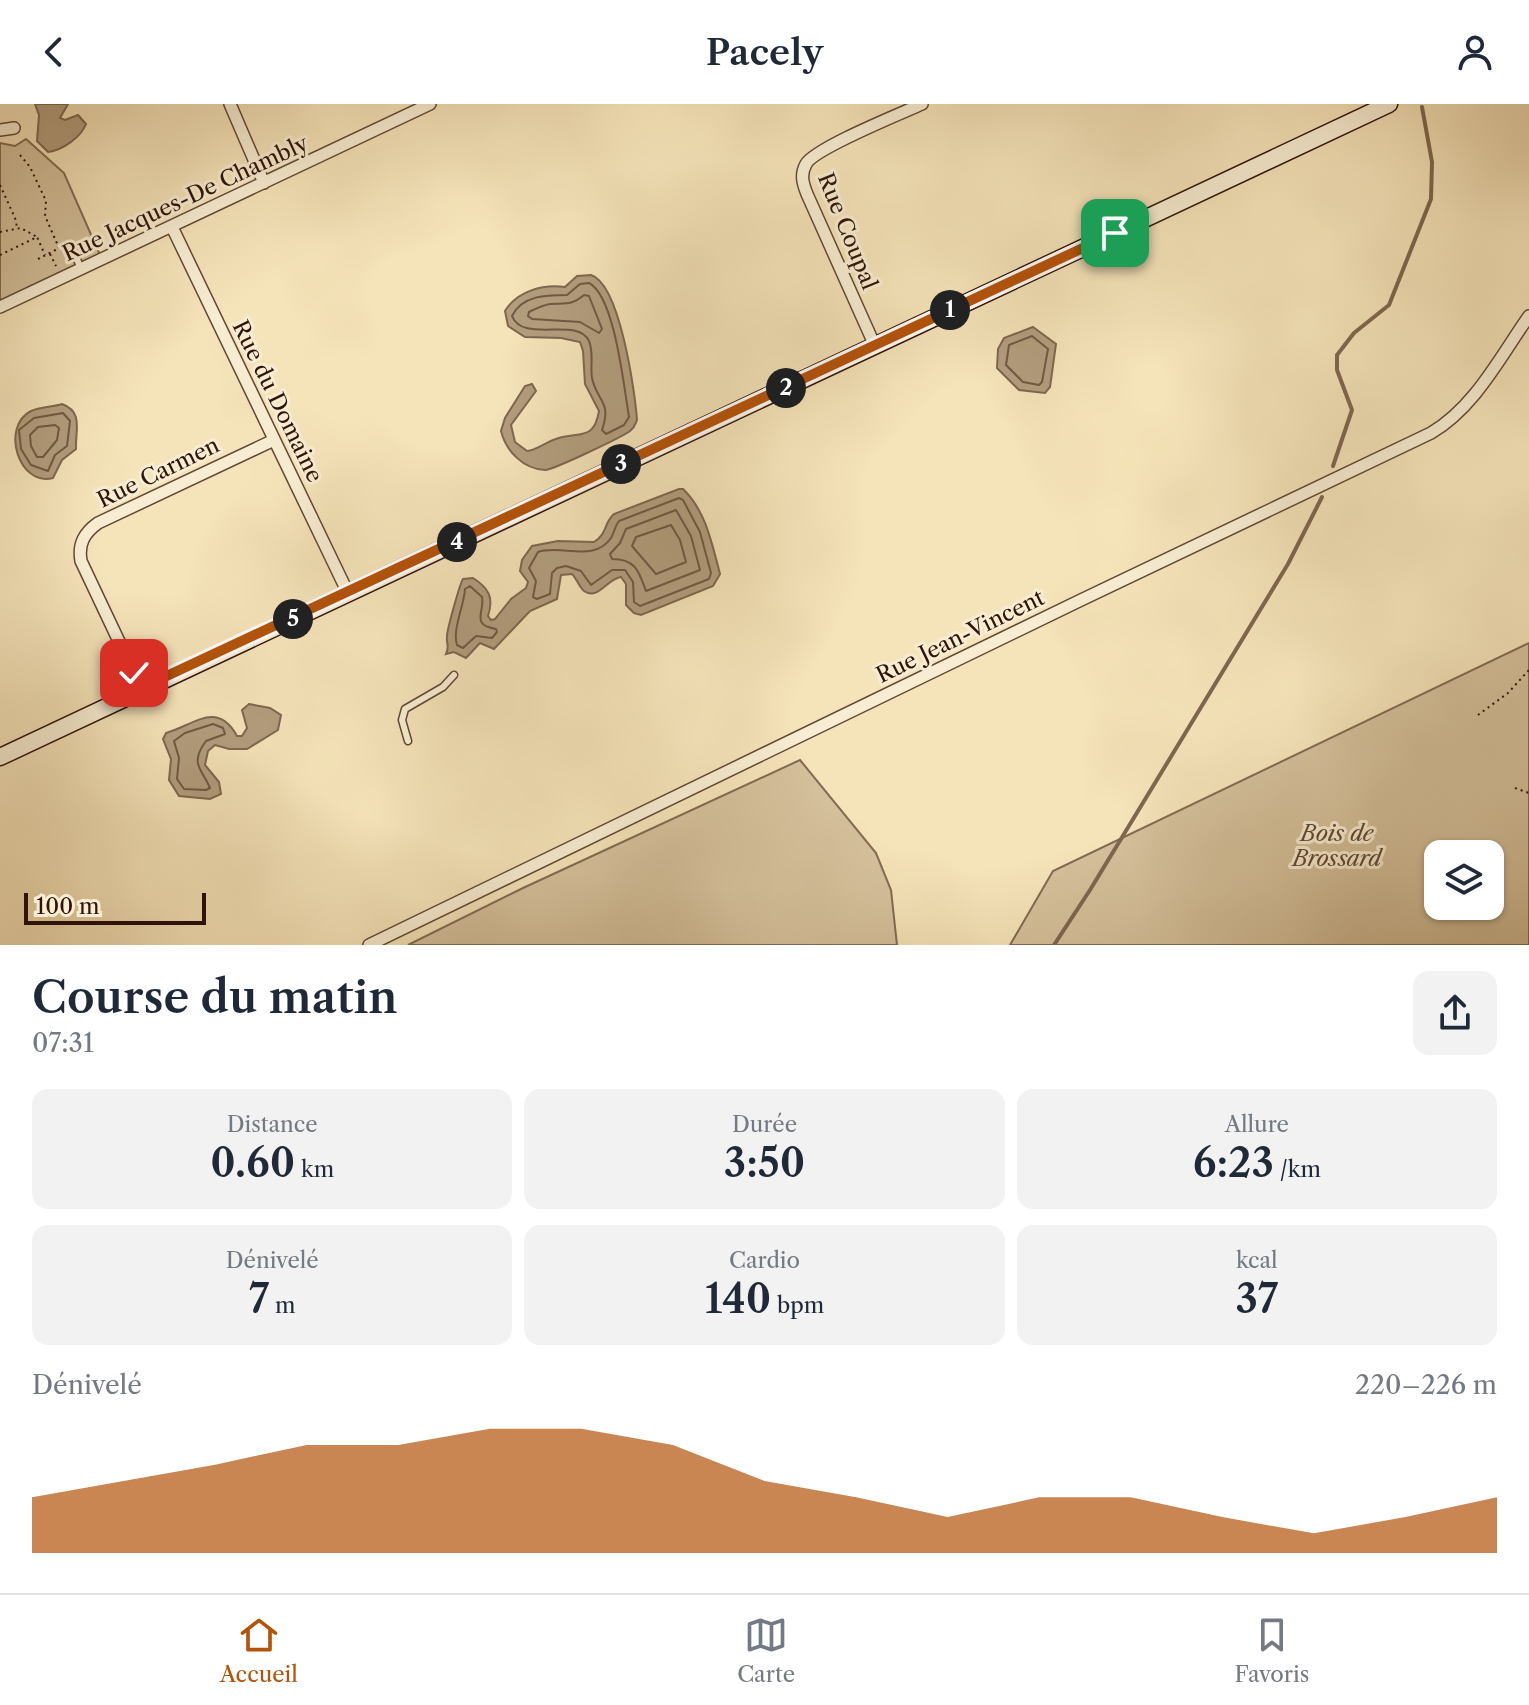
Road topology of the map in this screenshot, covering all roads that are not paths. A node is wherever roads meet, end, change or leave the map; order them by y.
1 (230, 104) edge
2 (430, 104) edge
3 (922, 104) edge
4 (1389, 104) edge
5 (14, 128) dead end
6 (0, 130) edge
7 (264, 183) junction
8 (172, 227) junction
9 (74, 250) road end
10 (81, 269) junction
11 (0, 307) edge
12 (1529, 316) edge
13 (875, 346) junction
14 (274, 440) junction
15 (348, 593) junction
16 (454, 675) dead end
17 (141, 688) junction
18 (408, 741) dead end
19 (0, 757) edge
20 (369, 945) edge

1 - 7 street
2 - 7 street, Rue Jacques-De Chambly
3 - 13 street, Rue Coupal
4 - 13 street
5 - 6 street
7 - 8 street, Rue Jacques-De Chambly
8 - 10 street, Rue Jacques-De Chambly
8 - 14 street, Rue du Domaine
9 - 10 lane
10 - 11 street, Rue Jacques-De Chambly
12 - 20 street, Rue Jean-Vincent
13 - 15 street
14 - 15 street, Rue du Domaine
14 - 17 street, Rue Carmen
15 - 17 street
16 - 18 lane
17 - 19 street

